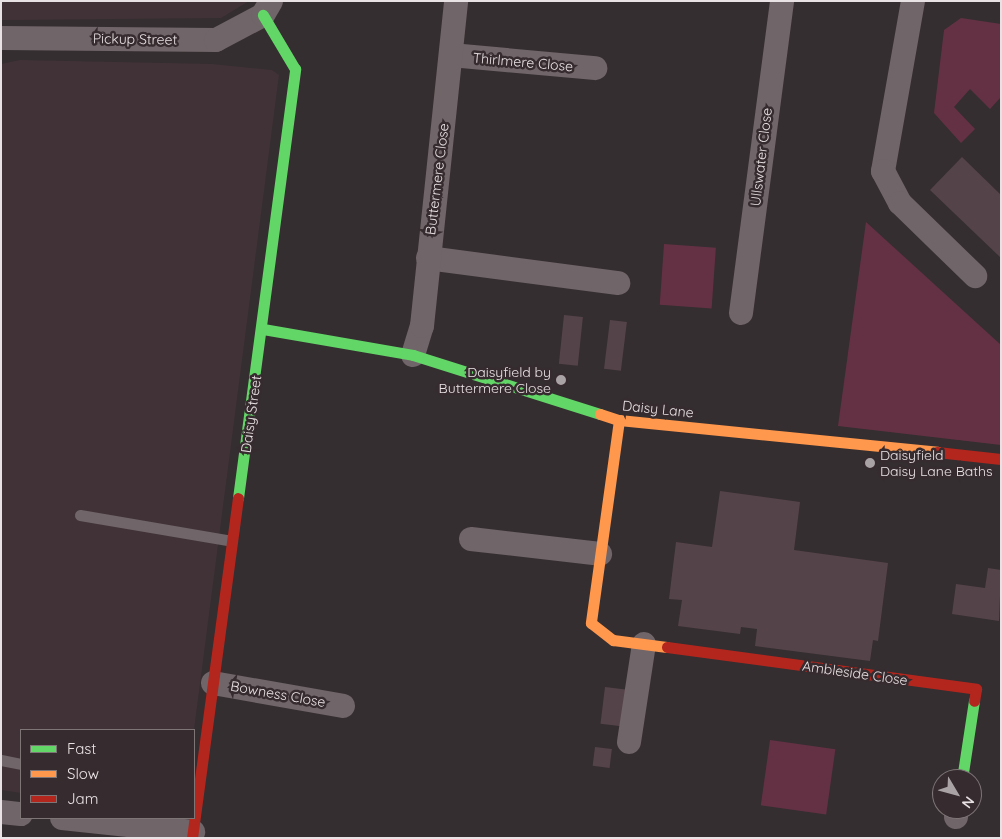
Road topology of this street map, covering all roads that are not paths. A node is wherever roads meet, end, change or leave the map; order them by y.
1 (456, 1) edge
2 (782, 1) edge
3 (913, 1) edge
4 (267, 8) edge
5 (1, 38) edge
6 (452, 55) junction
7 (596, 68) dead end
8 (428, 258) junction
9 (975, 276) dead end
10 (618, 283) dead end
11 (741, 313) dead end
12 (263, 329) junction
13 (413, 355) junction
14 (618, 420) junction
15 (1001, 459) edge
16 (80, 515) dead end
17 (471, 538) dead end
18 (233, 542) junction
19 (600, 554) junction
20 (644, 644) junction
21 (214, 683) junction
22 (343, 706) dead end
23 (629, 742) dead end
24 (1, 760) edge
25 (20, 764) edge
26 (964, 769) edge
27 (1, 812) edge
28 (20, 814) edge
29 (195, 814) edge
30 (86, 819) edge
31 (194, 819) edge
32 (158, 822) edge
33 (192, 835) edge

1 - 6 street, Buttermere Close
2 - 11 street, Ullswater Close
3 - 9 street
4 - 5 street, Pickup Street
4 - 12 street, Daisy Street
6 - 7 street, Thirlmere Close
6 - 8 street, Buttermere Close
8 - 10 street
8 - 13 street, Buttermere Close
12 - 13 street, Daisy Lane
12 - 18 street, Daisy Street
13 - 14 street, Daisy Lane
14 - 15 street, Daisy Lane
14 - 19 street, Ambleside Close
16 - 18 lane
17 - 19 street
18 - 21 street, Daisy Street
19 - 20 street, Ambleside Close
20 - 23 street
20 - 26 street, Ambleside Close
21 - 22 street, Bowness Close
21 - 29 street, Daisy Street
24 - 25 lane
27 - 28 street
30 - 32 street
31 - 33 street, Daisy Street
32 - 33 street

